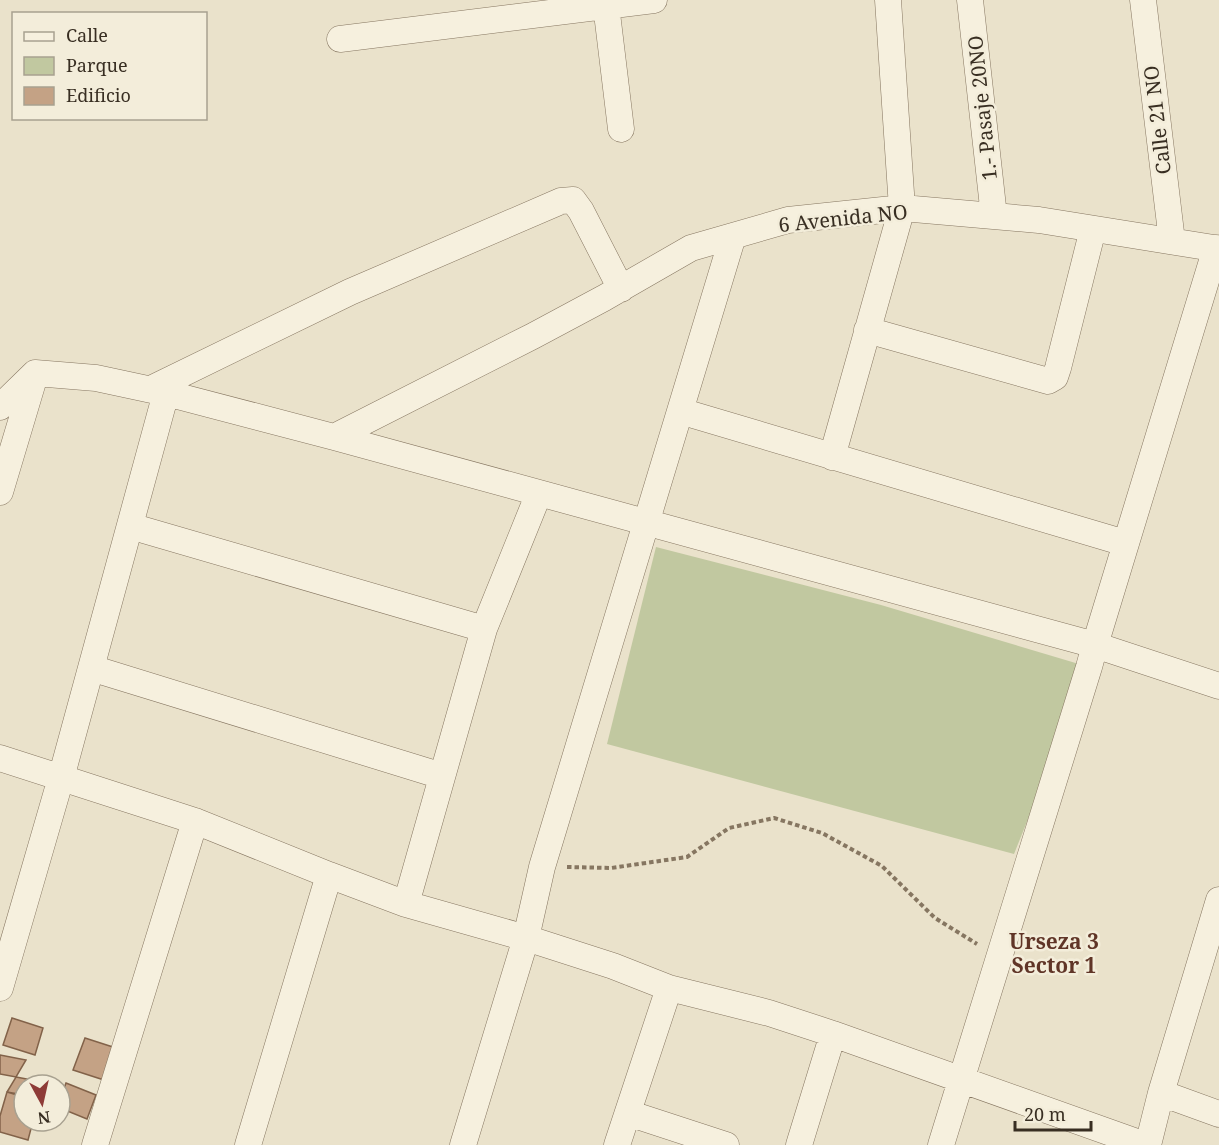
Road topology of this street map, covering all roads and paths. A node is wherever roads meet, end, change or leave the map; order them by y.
1 (654, 0) edge
2 (888, 0) edge
3 (970, 0) edge
4 (1143, 0) edge
5 (606, 5) junction
6 (340, 39) dead end
7 (621, 129) dead end
8 (902, 208) junction
9 (994, 216) junction
10 (1093, 229) junction
11 (733, 236) junction
12 (1172, 241) junction
13 (1217, 249) edge
14 (621, 289) junction
15 (867, 330) junction
16 (35, 373) junction
17 (158, 391) junction
18 (0, 407) edge
19 (680, 411) junction
20 (334, 436) junction
21 (832, 457) junction
22 (0, 492) edge
23 (539, 493) junction
24 (646, 522) junction
25 (130, 526) junction
26 (1125, 543) junction
27 (484, 629) junction
28 (1095, 645) junction
29 (91, 668) junction
30 (1219, 686) edge
31 (0, 758) edge
32 (442, 776) junction
33 (62, 778) junction
34 (195, 821) junction
35 (542, 867) junction
36 (329, 876) junction
37 (1219, 900) edge
38 (405, 904) junction
39 (526, 938) junction
40 (1214, 938) edge
41 (998, 958) junction
42 (0, 988) edge
43 (669, 988) junction
44 (833, 1034) junction
45 (961, 1079) junction
46 (1161, 1093) junction
47 (628, 1113) junction
48 (1219, 1114) edge
49 (95, 1145) edge
50 (248, 1145) edge
51 (463, 1145) edge
52 (617, 1145) edge
53 (726, 1145) edge
54 (799, 1145) edge
55 (940, 1145) edge
56 (1147, 1145) edge

1 - 5 street
2 - 8 street
3 - 9 street, 1.- Pasaje 20NO
4 - 12 street, Calle 21 NO
5 - 6 street
5 - 7 street
8 - 9 street, 6 Avenida NO
8 - 11 street, 6 Avenida NO
8 - 15 street
9 - 10 street, 6 Avenida NO
10 - 12 street, 6 Avenida NO
10 - 15 street
11 - 14 street, 6 Avenida NO
11 - 19 street
12 - 13 street, 6 Avenida NO
13 - 26 street
14 - 17 street
14 - 20 street, 6 Avenida NO
15 - 21 street
16 - 17 street
16 - 18 street
16 - 22 street
17 - 20 street
17 - 25 street
19 - 21 street
19 - 24 street
20 - 23 street
21 - 26 street
23 - 24 street
23 - 27 street
24 - 28 street
24 - 35 street
25 - 27 street
25 - 29 street
26 - 28 street
27 - 32 street
28 - 30 street
28 - 41 street
29 - 32 street
29 - 33 street
31 - 33 street
32 - 38 street
33 - 34 street
33 - 42 street
34 - 36 street
34 - 49 street
35 - 39 street
35 - 41 path
36 - 38 street
36 - 50 street
37 - 40 street
38 - 39 street
39 - 43 street
39 - 51 street
40 - 46 street
41 - 45 street
43 - 44 street
43 - 47 street
44 - 45 street
44 - 54 street
45 - 55 street
45 - 56 street
46 - 48 street
46 - 56 street
47 - 52 street
47 - 53 street

